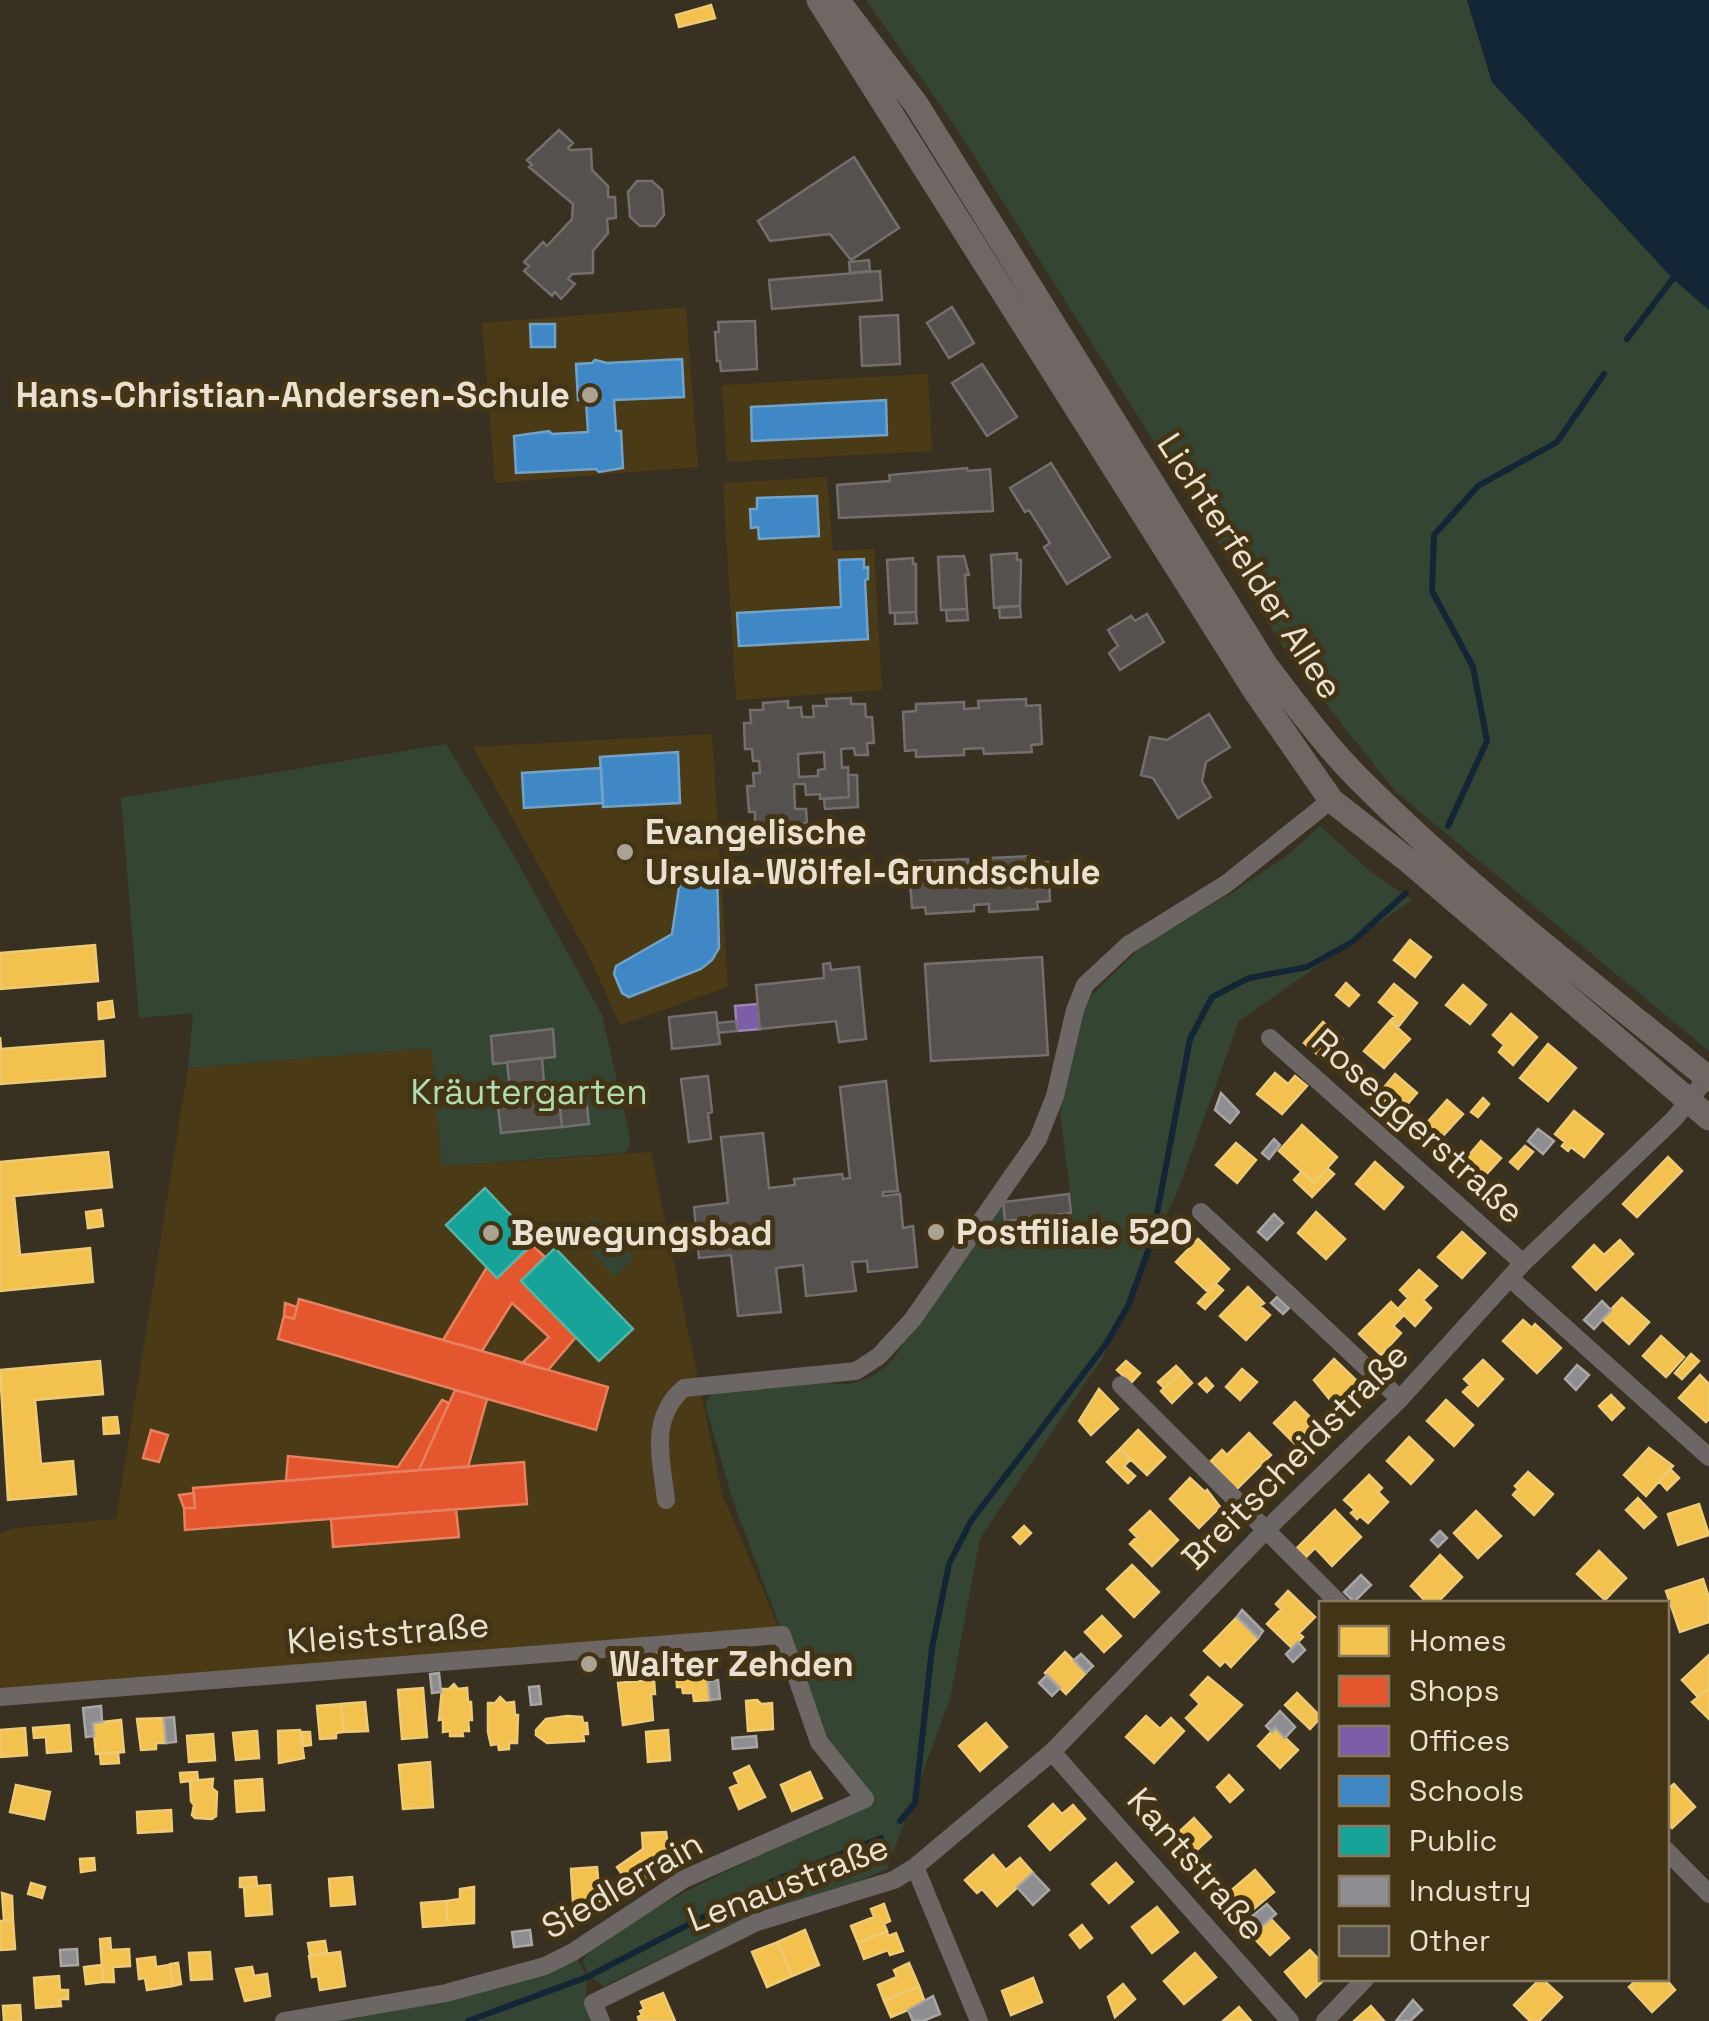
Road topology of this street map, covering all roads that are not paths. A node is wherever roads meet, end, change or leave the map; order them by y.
1 (819, 0) edge
2 (837, 0) edge
3 (1330, 800) junction
4 (1270, 1038) dead end
5 (1708, 1078) edge
6 (1699, 1110) edge
7 (1201, 1212) dead end
8 (1523, 1263) junction
9 (1510, 1278) junction
10 (1121, 1385) dead end
11 (1400, 1399) junction
12 (1709, 1457) edge
13 (666, 1500) dead end
14 (1266, 1530) junction
15 (1337, 1601) edge
16 (0, 1697) edge
17 (1052, 1752) junction
18 (865, 1799) joint
19 (1669, 1853) edge
20 (915, 1867) junction
21 (1709, 1894) edge
22 (1363, 1981) edge
23 (284, 2021) edge
24 (601, 2021) edge
25 (978, 2021) edge
26 (1290, 2021) edge
27 (1325, 2021) edge

1 - 3 main road, Lichterfelder Allee
2 - 5 main road, Lichterfelder Allee
3 - 6 main road, Lichterfelder Allee
3 - 13 street
4 - 8 street, Roseggerstraße
5 - 6 street, Breitscheidstraße
6 - 8 street, Breitscheidstraße
7 - 11 street
8 - 9 street, Breitscheidstraße
9 - 11 street, Breitscheidstraße
9 - 12 street, Roseggerstraße
10 - 14 street
11 - 14 street, Breitscheidstraße
14 - 15 street
14 - 17 street, Breitscheidstraße
16 - 18 street, Kleiststraße
17 - 20 street, Breitscheidstraße
17 - 26 street, Kantstraße
18 - 23 street, Siedlerrain
19 - 21 street
20 - 24 street, Lenaustraße
20 - 25 street
22 - 27 street

